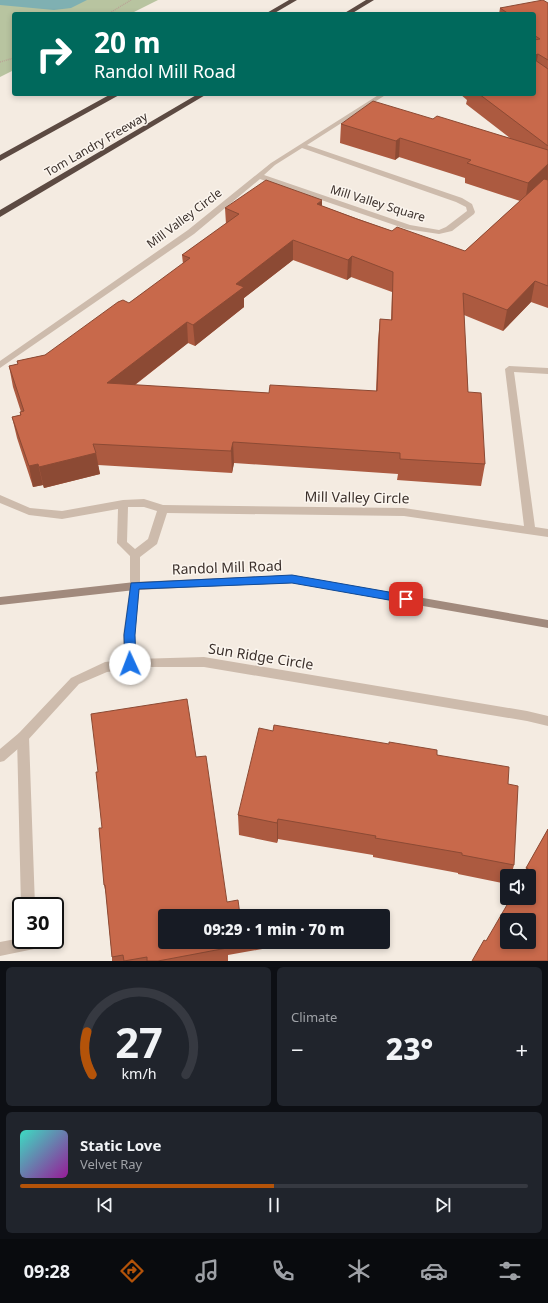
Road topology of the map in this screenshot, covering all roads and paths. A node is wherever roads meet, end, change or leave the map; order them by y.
1 (132, 0) edge
2 (294, 0) edge
3 (371, 0) edge
4 (111, 12) edge
5 (272, 12) edge
6 (350, 12) edge
7 (12, 59) edge
8 (0, 62) edge
9 (113, 96) edge
10 (200, 96) edge
11 (381, 96) edge
12 (302, 146) junction
13 (0, 158) edge
14 (259, 176) junction
15 (0, 214) edge
16 (0, 365) edge
17 (548, 371) edge
18 (0, 499) edge
19 (123, 504) junction
20 (163, 509) junction
21 (530, 531) junction
22 (548, 533) edge
23 (134, 555) junction
24 (135, 586) junction
25 (0, 602) edge
26 (548, 624) edge
27 (130, 664) junction
28 (548, 721) edge
29 (23, 737) junction
30 (0, 757) edge
31 (28, 897) edge
32 (12, 947) edge
33 (0, 949) edge

1 - 4 path
2 - 5 highway
3 - 6 highway
7 - 8 path
9 - 13 highway
10 - 15 highway, Tom Landry Freeway
11 - 12 street, Mill Valley Circle
12 - 14 street, Mill Valley Circle
12 - 14 street, Mill Valley Square
14 - 16 street, Mill Valley Circle
17 - 21 street
18 - 19 street, Mill Valley Circle
19 - 20 street, Mill Valley Circle
19 - 23 street
20 - 21 street, Mill Valley Circle
20 - 23 street
21 - 22 street, Mill Valley Circle
23 - 24 street
24 - 25 street, Randol Mill Road
24 - 26 street, Randol Mill Road
24 - 27 street
27 - 28 street, Sun Ridge Circle
27 - 29 street, Sun Ridge Circle
29 - 30 street, Sun Ridge Circle
29 - 31 street
32 - 33 street

